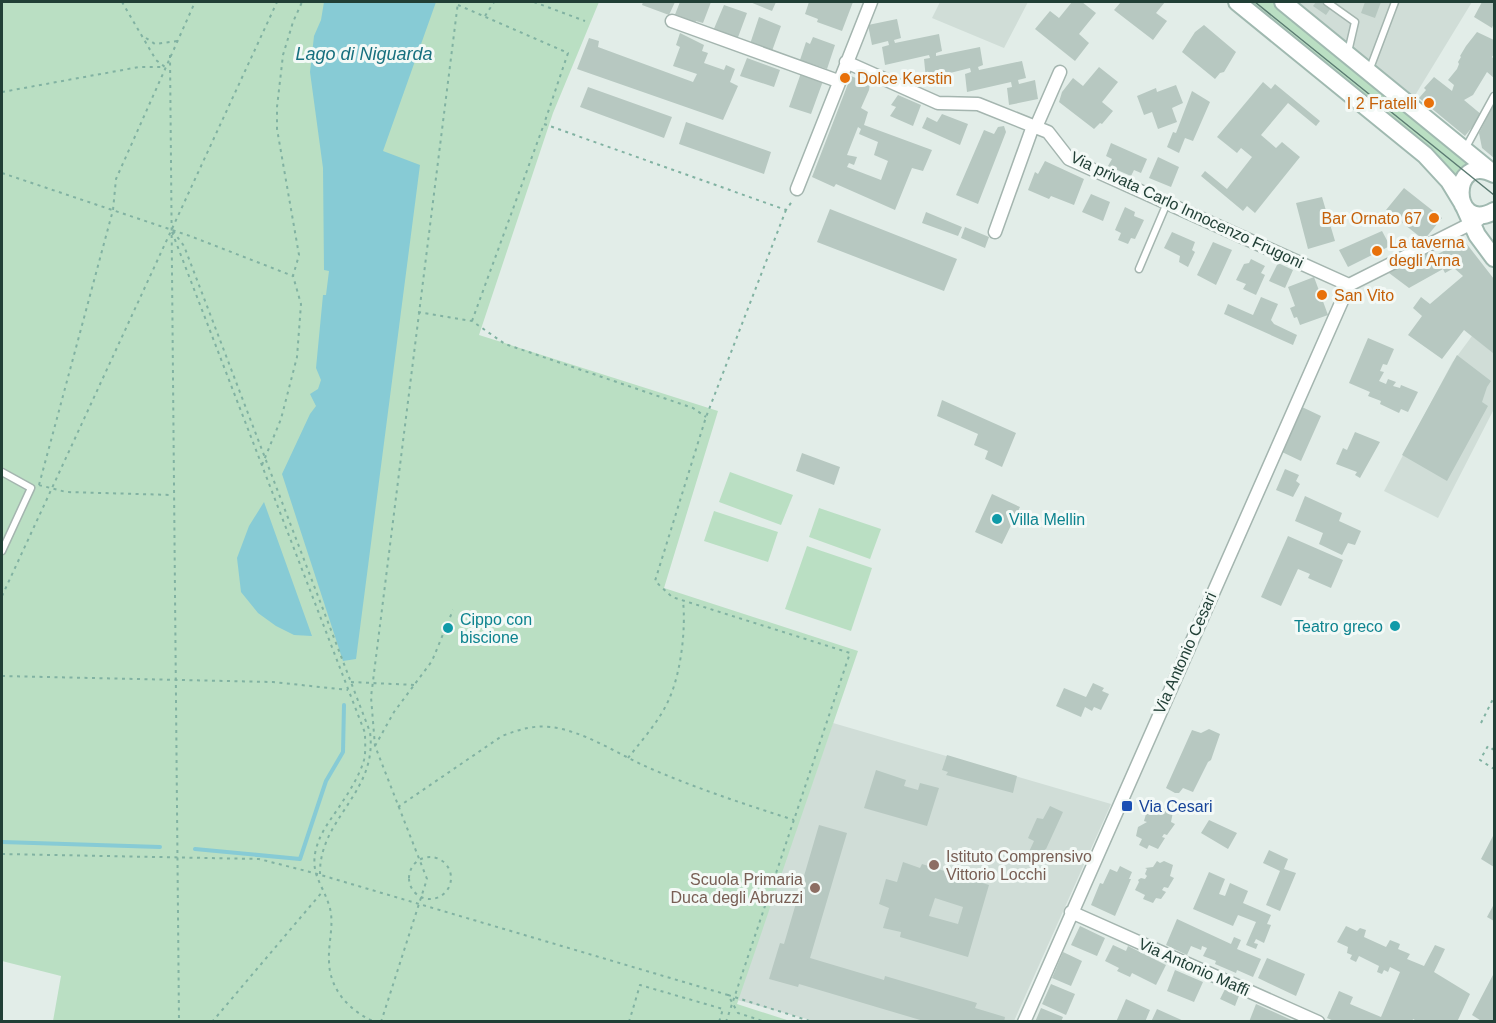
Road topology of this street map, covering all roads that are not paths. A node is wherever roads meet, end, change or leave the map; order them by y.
1 (870, 2) edge
2 (1237, 2) edge
3 (1327, 2) edge
4 (1395, 2) edge
5 (1290, 4) edge
6 (672, 21) dead end
7 (1348, 54) junction
8 (846, 62) junction
9 (1369, 71) junction
10 (1059, 72) dead end
11 (838, 81) junction
12 (1494, 96) edge
13 (1034, 127) junction
14 (1465, 150) junction
15 (1494, 174) edge
16 (797, 189) road end
17 (1168, 203) junction
18 (1462, 204) junction
19 (1492, 212) edge
20 (1472, 224) junction
21 (995, 232) dead end
22 (1494, 258) edge
23 (1139, 269) dead end
24 (1349, 285) junction
25 (2, 472) edge
26 (2, 551) edge
27 (1071, 912) junction
28 (1024, 1022) edge
29 (1318, 1022) edge

1 - 8 street
2 - 18 main road
3 - 7 lane
4 - 9 lane
5 - 7 main road
6 - 11 street
7 - 9 main road
8 - 11 street
8 - 13 street, Via privata Carlo Innocenzo Frugoni
9 - 14 main road
10 - 13 street
11 - 16 street
12 - 14 lane
13 - 17 street, Via privata Carlo Innocenzo Frugoni
13 - 21 street
14 - 15 main road
15 - 18 main road
17 - 23 lane
17 - 24 street, Via privata Carlo Innocenzo Frugoni
18 - 19 main road
18 - 20 main road
19 - 20 street
20 - 22 main road
20 - 24 street
24 - 27 street, Via Antonio Cesari
25 - 26 lane
27 - 28 street, Via Antonio Cesari
27 - 29 street, Via Antonio Maffi

